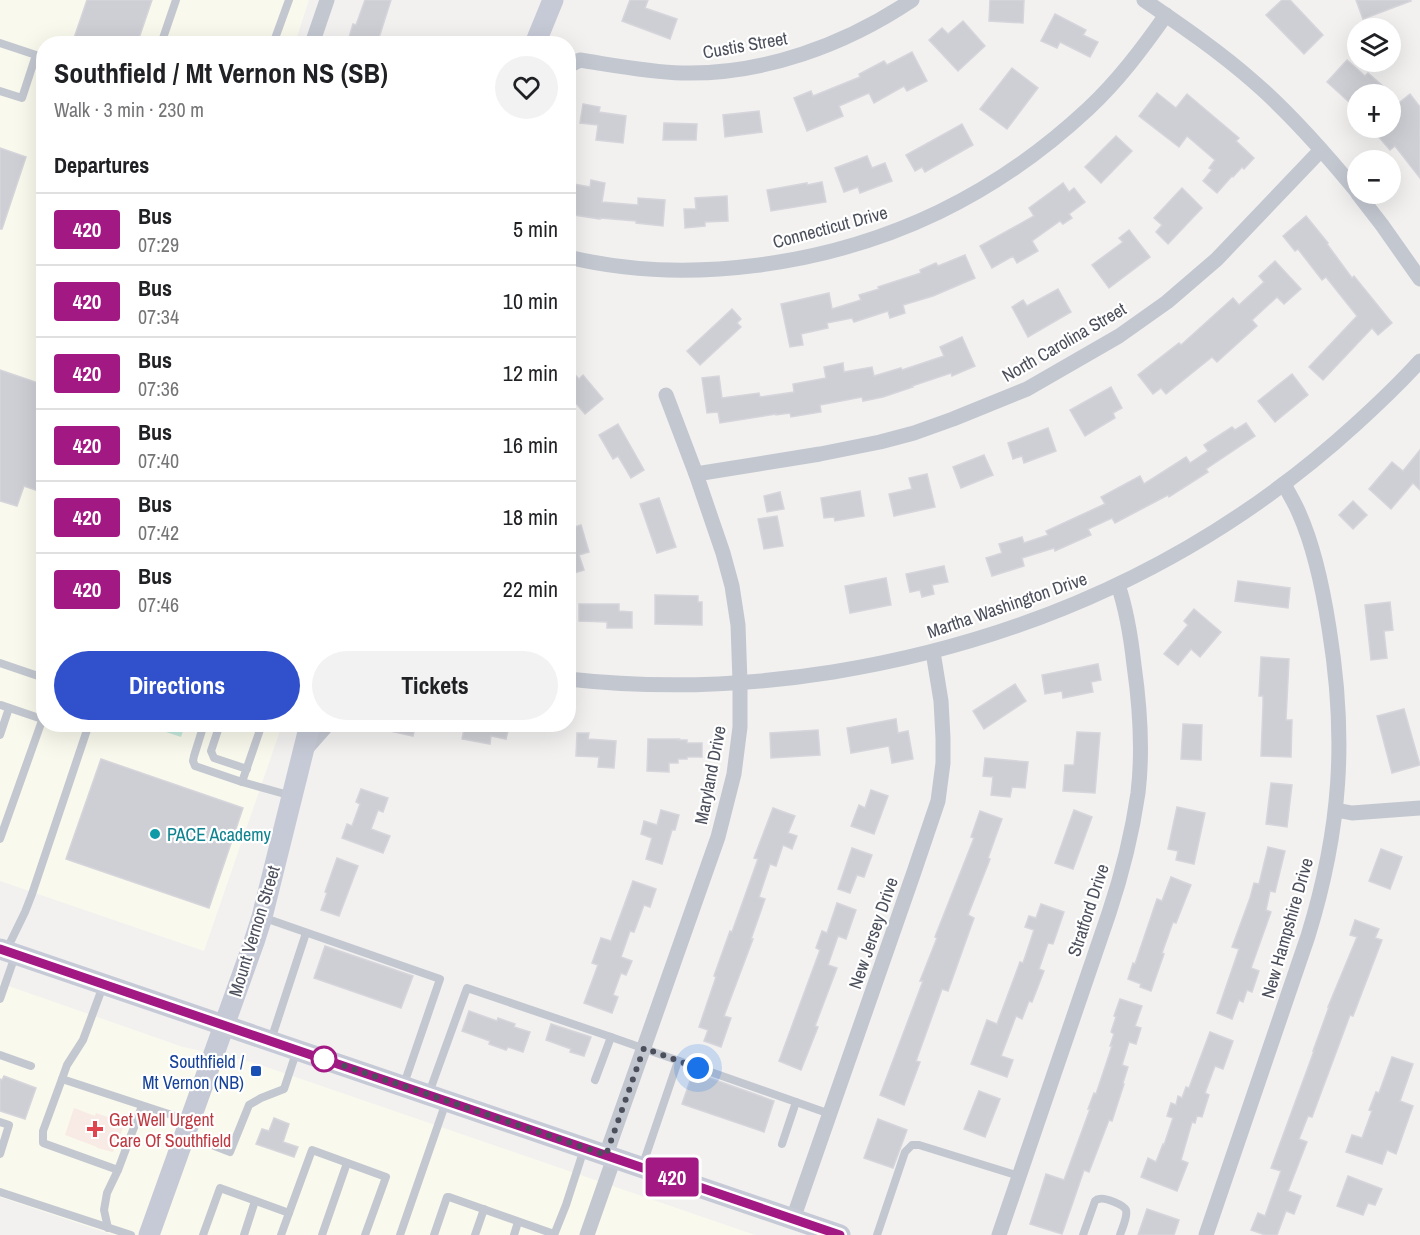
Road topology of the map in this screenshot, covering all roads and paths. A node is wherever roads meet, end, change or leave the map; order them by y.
1 (176, 0) edge
2 (289, 0) edge
3 (327, 0) edge
4 (553, 0) edge
5 (912, 0) edge
6 (1144, 0) edge
7 (1166, 15) junction
8 (164, 36) edge
9 (276, 36) edge
10 (315, 36) edge
11 (538, 36) edge
12 (0, 43) edge
13 (576, 62) edge
14 (0, 91) edge
15 (1321, 150) junction
16 (1347, 180) edge
17 (1366, 204) edge
18 (576, 259) edge
19 (1420, 279) edge
20 (1420, 361) edge
21 (666, 395) dead end
22 (696, 474) junction
23 (1284, 484) junction
24 (1118, 585) junction
25 (933, 652) junction
26 (0, 663) edge
27 (36, 675) edge
28 (576, 680) edge
29 (740, 682) junction
30 (1, 705) edge
31 (9, 708) junction
32 (36, 715) edge
33 (38, 732) edge
34 (86, 732) edge
35 (202, 732) edge
36 (217, 732) edge
37 (259, 732) edge
38 (308, 732) edge
39 (321, 732) edge
40 (0, 735) edge
41 (303, 752) junction
42 (247, 770) junction
43 (242, 782) junction
44 (292, 796) junction
45 (1420, 808) edge
46 (1336, 810) junction
47 (0, 839) edge
48 (262, 917) junction
49 (306, 933) junction
50 (7, 951) edge
51 (103, 985) junction
52 (0, 999) edge
53 (223, 1025) junction
54 (611, 1036) junction
55 (271, 1041) junction
56 (644, 1048) junction
57 (297, 1050) junction
58 (0, 1055) edge
59 (678, 1061) junction
60 (31, 1066) dead end
61 (62, 1079) junction
62 (596, 1080) dead end
63 (403, 1086) junction
64 (437, 1097) junction
65 (796, 1102) junction
66 (142, 1106) junction
67 (830, 1114) junction
68 (0, 1122) edge
69 (187, 1127) junction
70 (782, 1144) dead end
71 (585, 1148) junction
72 (0, 1154) edge
73 (610, 1156) junction
74 (347, 1163) junction
75 (642, 1167) junction
76 (118, 1170) junction
77 (1018, 1176) junction
78 (0, 1192) edge
79 (255, 1201) junction
80 (484, 1209) junction
81 (289, 1213) junction
82 (794, 1219) junction
83 (518, 1221) junction
84 (108, 1228) junction
85 (130, 1235) edge
86 (149, 1235) edge
87 (203, 1235) edge
88 (244, 1235) edge
89 (281, 1235) edge
90 (322, 1235) edge
91 (365, 1235) edge
92 (400, 1235) edge
93 (434, 1235) edge
94 (475, 1235) edge
95 (514, 1235) edge
96 (554, 1235) edge
97 (587, 1235) edge
98 (840, 1235) edge
99 (877, 1235) edge
100 (999, 1235) edge
101 (1083, 1235) edge
102 (1120, 1235) edge
103 (1206, 1235) edge

1 - 8 lane
2 - 9 lane
3 - 10 street
4 - 11 main road
5 - 13 street, Custis Street
6 - 7 street
7 - 15 street
7 - 18 street, Connecticut Drive
12 - 14 lane
15 - 16 street
15 - 22 street, North Carolina Street
17 - 19 street
20 - 23 street, Martha Washington Drive
21 - 22 street, Maryland Drive
22 - 29 street, Maryland Drive
23 - 24 street, Martha Washington Drive
23 - 46 street, New Hampshire Drive
24 - 25 street, Martha Washington Drive
24 - 77 street, Stratford Drive
25 - 29 street, Martha Washington Drive
25 - 67 street, New Jersey Drive
26 - 27 lane
28 - 29 street, Martha Washington Drive
29 - 56 street, Maryland Drive
30 - 31 lane
31 - 32 lane
31 - 40 lane
33 - 47 lane
34 - 50 lane
35 - 43 lane
36 - 42 lane
37 - 42 lane
38 - 41 main road, Mount Vernon Street
39 - 41 street
41 - 44 main road, Mount Vernon Street
42 - 43 lane
43 - 44 lane
44 - 48 main road, Mount Vernon Street
45 - 46 street
46 - 103 street, New Hampshire Drive
48 - 49 lane
48 - 53 main road, Mount Vernon Street
49 - 55 lane
49 - 63 lane
50 - 51 main road
50 - 52 lane
51 - 53 main road
51 - 61 lane
53 - 55 main road
53 - 69 main road, Mount Vernon Street
54 - 56 lane
54 - 62 lane
54 - 64 lane
55 - 57 main road
56 - 59 lane
56 - 73 street, Maryland Drive
57 - 63 main road
57 - 69 lane
58 - 60 lane
59 - 65 lane
59 - 75 lane
61 - 66 lane
61 - 76 lane
63 - 64 main road
64 - 71 main road
64 - 92 lane
65 - 67 lane
65 - 70 lane
66 - 69 lane
66 - 76 lane
67 - 82 street, New Jersey Drive
68 - 72 lane
69 - 86 main road, Mount Vernon Street
71 - 73 main road
71 - 96 lane
73 - 75 main road
73 - 97 street, Maryland Drive
74 - 81 lane
74 - 90 lane
74 - 91 lane
75 - 82 main road
76 - 84 lane
77 - 99 lane
77 - 100 street, Stratford Drive
78 - 84 lane
79 - 81 lane
79 - 87 lane
79 - 88 lane
80 - 83 lane
80 - 93 lane
80 - 94 lane
81 - 89 lane
82 - 98 main road
83 - 95 lane
83 - 96 lane
84 - 85 lane
101 - 102 lane

